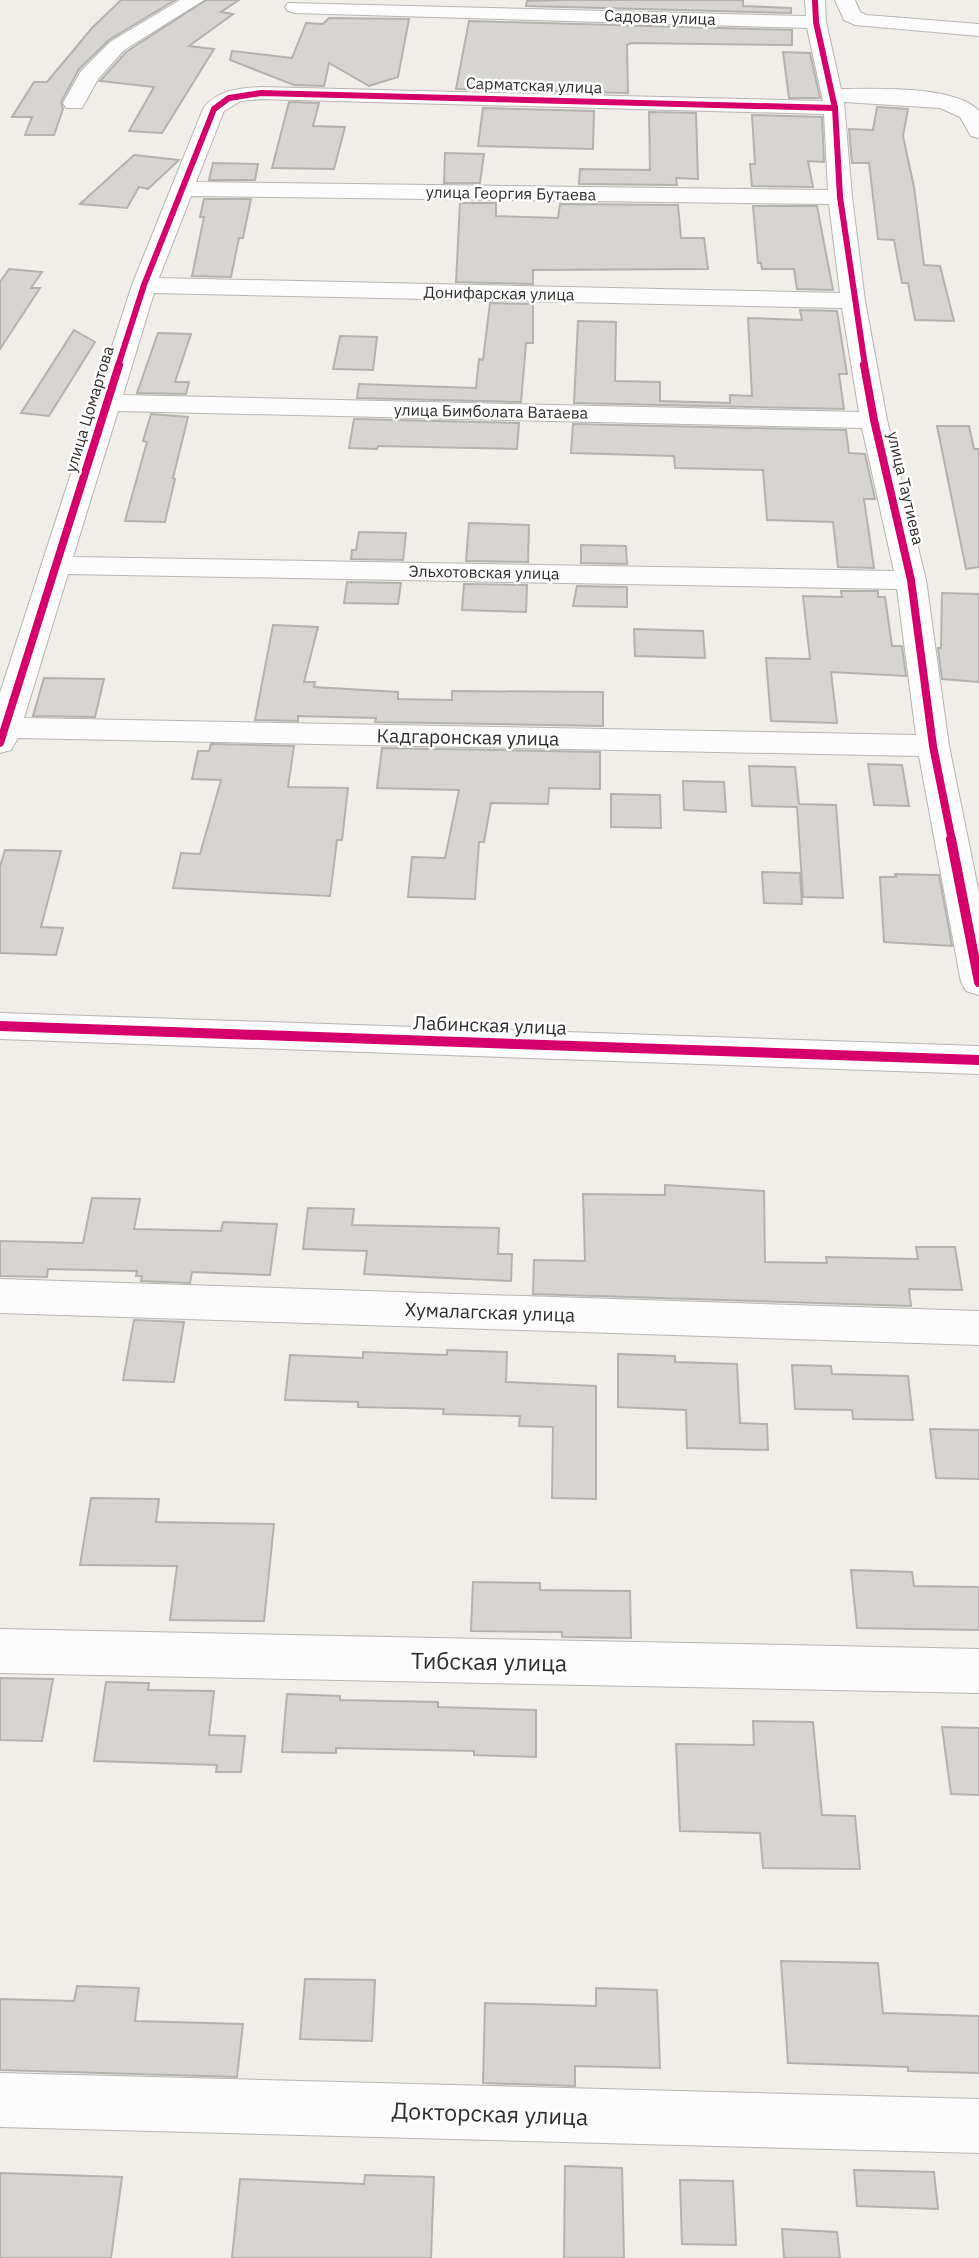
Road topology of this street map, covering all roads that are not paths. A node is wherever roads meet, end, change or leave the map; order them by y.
1 (194, 0) edge
2 (845, 0) edge
3 (295, 7) dead end
4 (816, 11) edge
5 (979, 30) edge
6 (232, 96) joint
7 (834, 102) junction
8 (74, 103) dead end
9 (979, 131) edge
10 (182, 189) junction
11 (840, 197) junction
12 (145, 285) junction
13 (853, 301) junction
14 (108, 403) junction
15 (874, 420) junction
16 (57, 565) junction
17 (911, 580) junction
18 (2, 736) edge
19 (933, 746) junction
20 (979, 982) edge
21 (0, 1026) edge
22 (979, 1060) edge
23 (0, 1296) edge
24 (979, 1328) edge
25 (0, 1651) edge
26 (979, 1671) edge
27 (0, 2100) edge
28 (979, 2126) edge

1 - 8 street
2 - 5 street
3 - 4 street, Садовая улица
4 - 7 street, улица Таутиева
6 - 7 street, Сарматская улица
6 - 10 street, улица Цомартова
7 - 9 street, Сарматская улица
7 - 11 street, улица Таутиева
10 - 11 street, улица Георгия Бутаева
10 - 12 street, улица Цомартова
11 - 13 street, улица Таутиева
12 - 13 street, Донифарская улица
12 - 14 street, улица Цомартова
13 - 15 street, улица Таутиева
14 - 15 street, улица Бимболата Ватаева
14 - 16 street, улица Цомартова
15 - 17 street, улица Таутиева
16 - 17 street, Эльхотовская улица
16 - 18 street, улица Цомартова
17 - 19 street, улица Таутиева
18 - 19 street, Кадгаронская улица
19 - 20 street, улица Таутиева
21 - 22 street, Лабинская улица
23 - 24 street, Хумалагская улица
25 - 26 street, Тибская улица
27 - 28 street, Докторская улица

